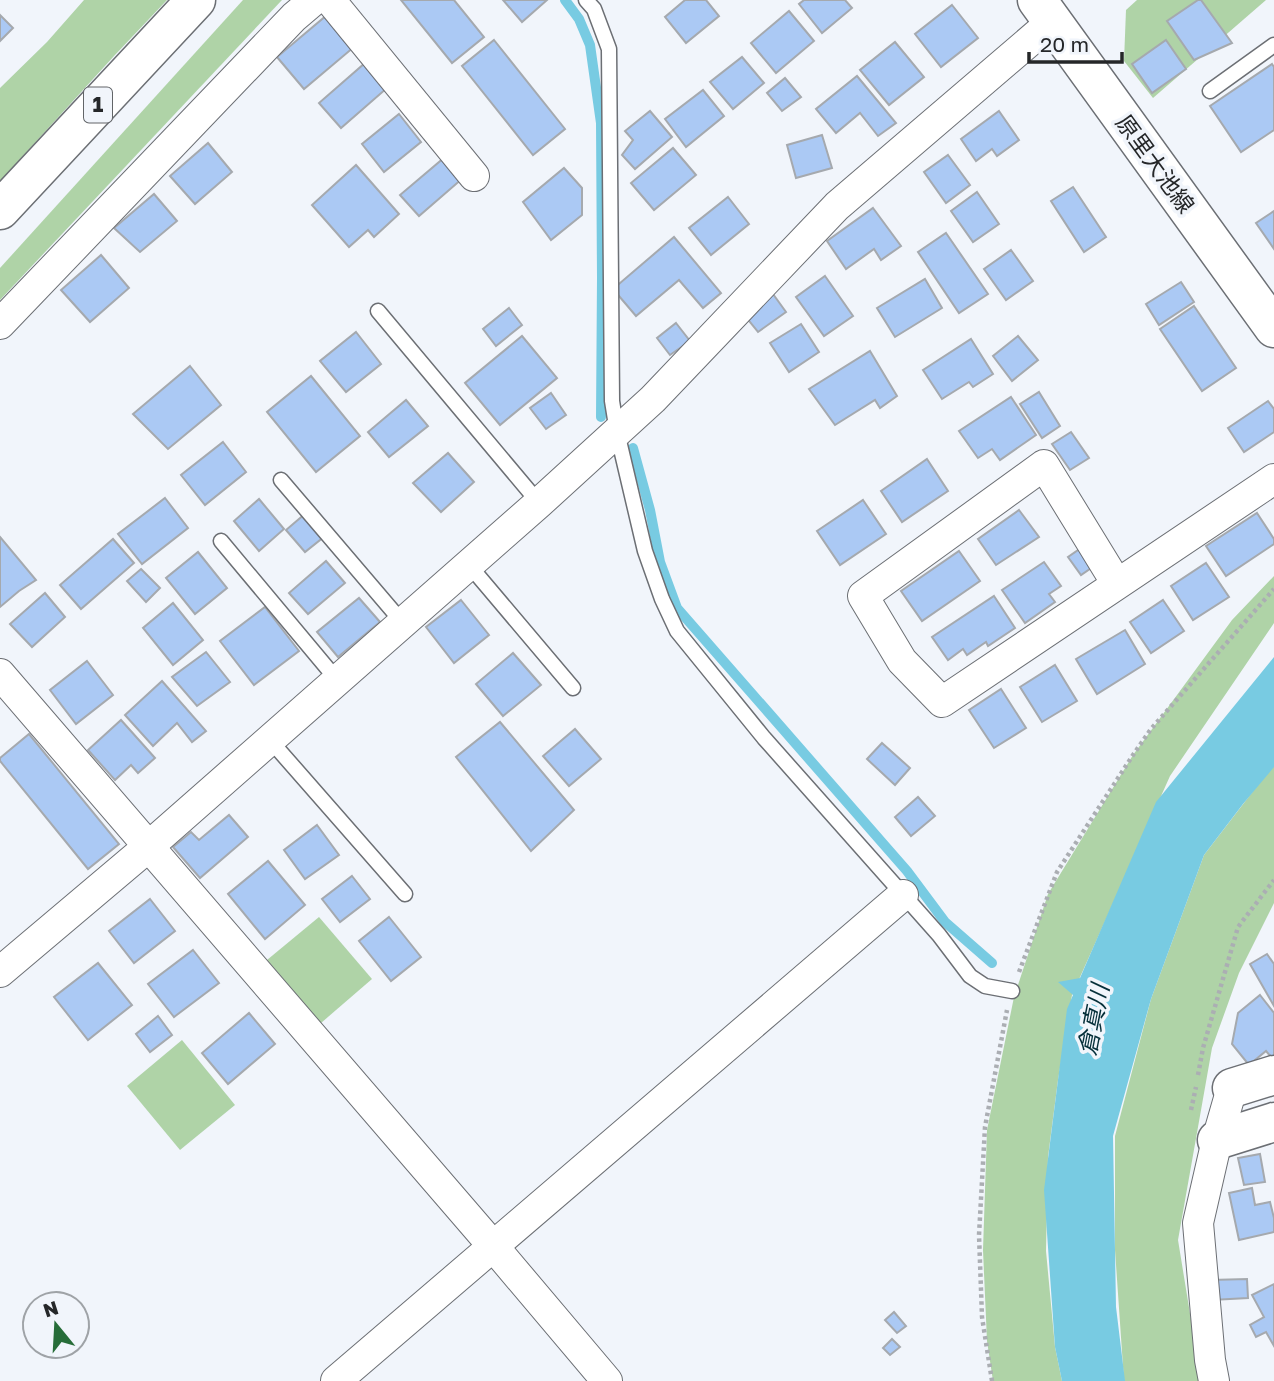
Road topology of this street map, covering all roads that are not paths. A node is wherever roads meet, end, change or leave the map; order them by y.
1 (196, 0) edge
2 (314, 0) edge
3 (330, 0) edge
4 (586, 0) edge
5 (1056, 7) edge
6 (1274, 45) edge
7 (1210, 91) dead end
8 (474, 176) dead end
9 (0, 210) edge
10 (378, 312) dead end
11 (0, 324) edge
12 (1274, 328) edge
13 (617, 432) junction
14 (1274, 479) edge
15 (281, 480) dead end
16 (539, 503) junction
17 (221, 541) dead end
18 (469, 565) junction
19 (1117, 584) junction
20 (403, 623) junction
21 (0, 674) edge
22 (338, 681) junction
23 (573, 688) dead end
24 (270, 740) junction
25 (148, 847) junction
26 (405, 894) dead end
27 (902, 895) junction
28 (0, 972) edge
29 (1012, 991) road end
30 (1274, 1075) edge
31 (1231, 1088) joint
32 (1274, 1122) edge
33 (1217, 1140) junction
34 (493, 1246) junction
35 (336, 1381) edge
36 (607, 1381) edge
37 (1214, 1381) edge

1 - 9 main road, 1
2 - 11 street
3 - 8 street
4 - 13 lane
5 - 12 main road, 原里大池線
5 - 13 street
6 - 7 lane
10 - 16 lane
13 - 16 street
13 - 27 lane
14 - 19 street
15 - 20 lane
16 - 18 street
17 - 22 lane
18 - 20 street
18 - 23 lane
19 - 19 street
20 - 22 street
21 - 25 street
22 - 24 street
24 - 25 street
24 - 26 lane
25 - 28 street
25 - 34 street
27 - 29 lane
27 - 34 street
30 - 31 main road
31 - 33 street
32 - 33 main road
33 - 37 street
34 - 35 street
34 - 36 street

